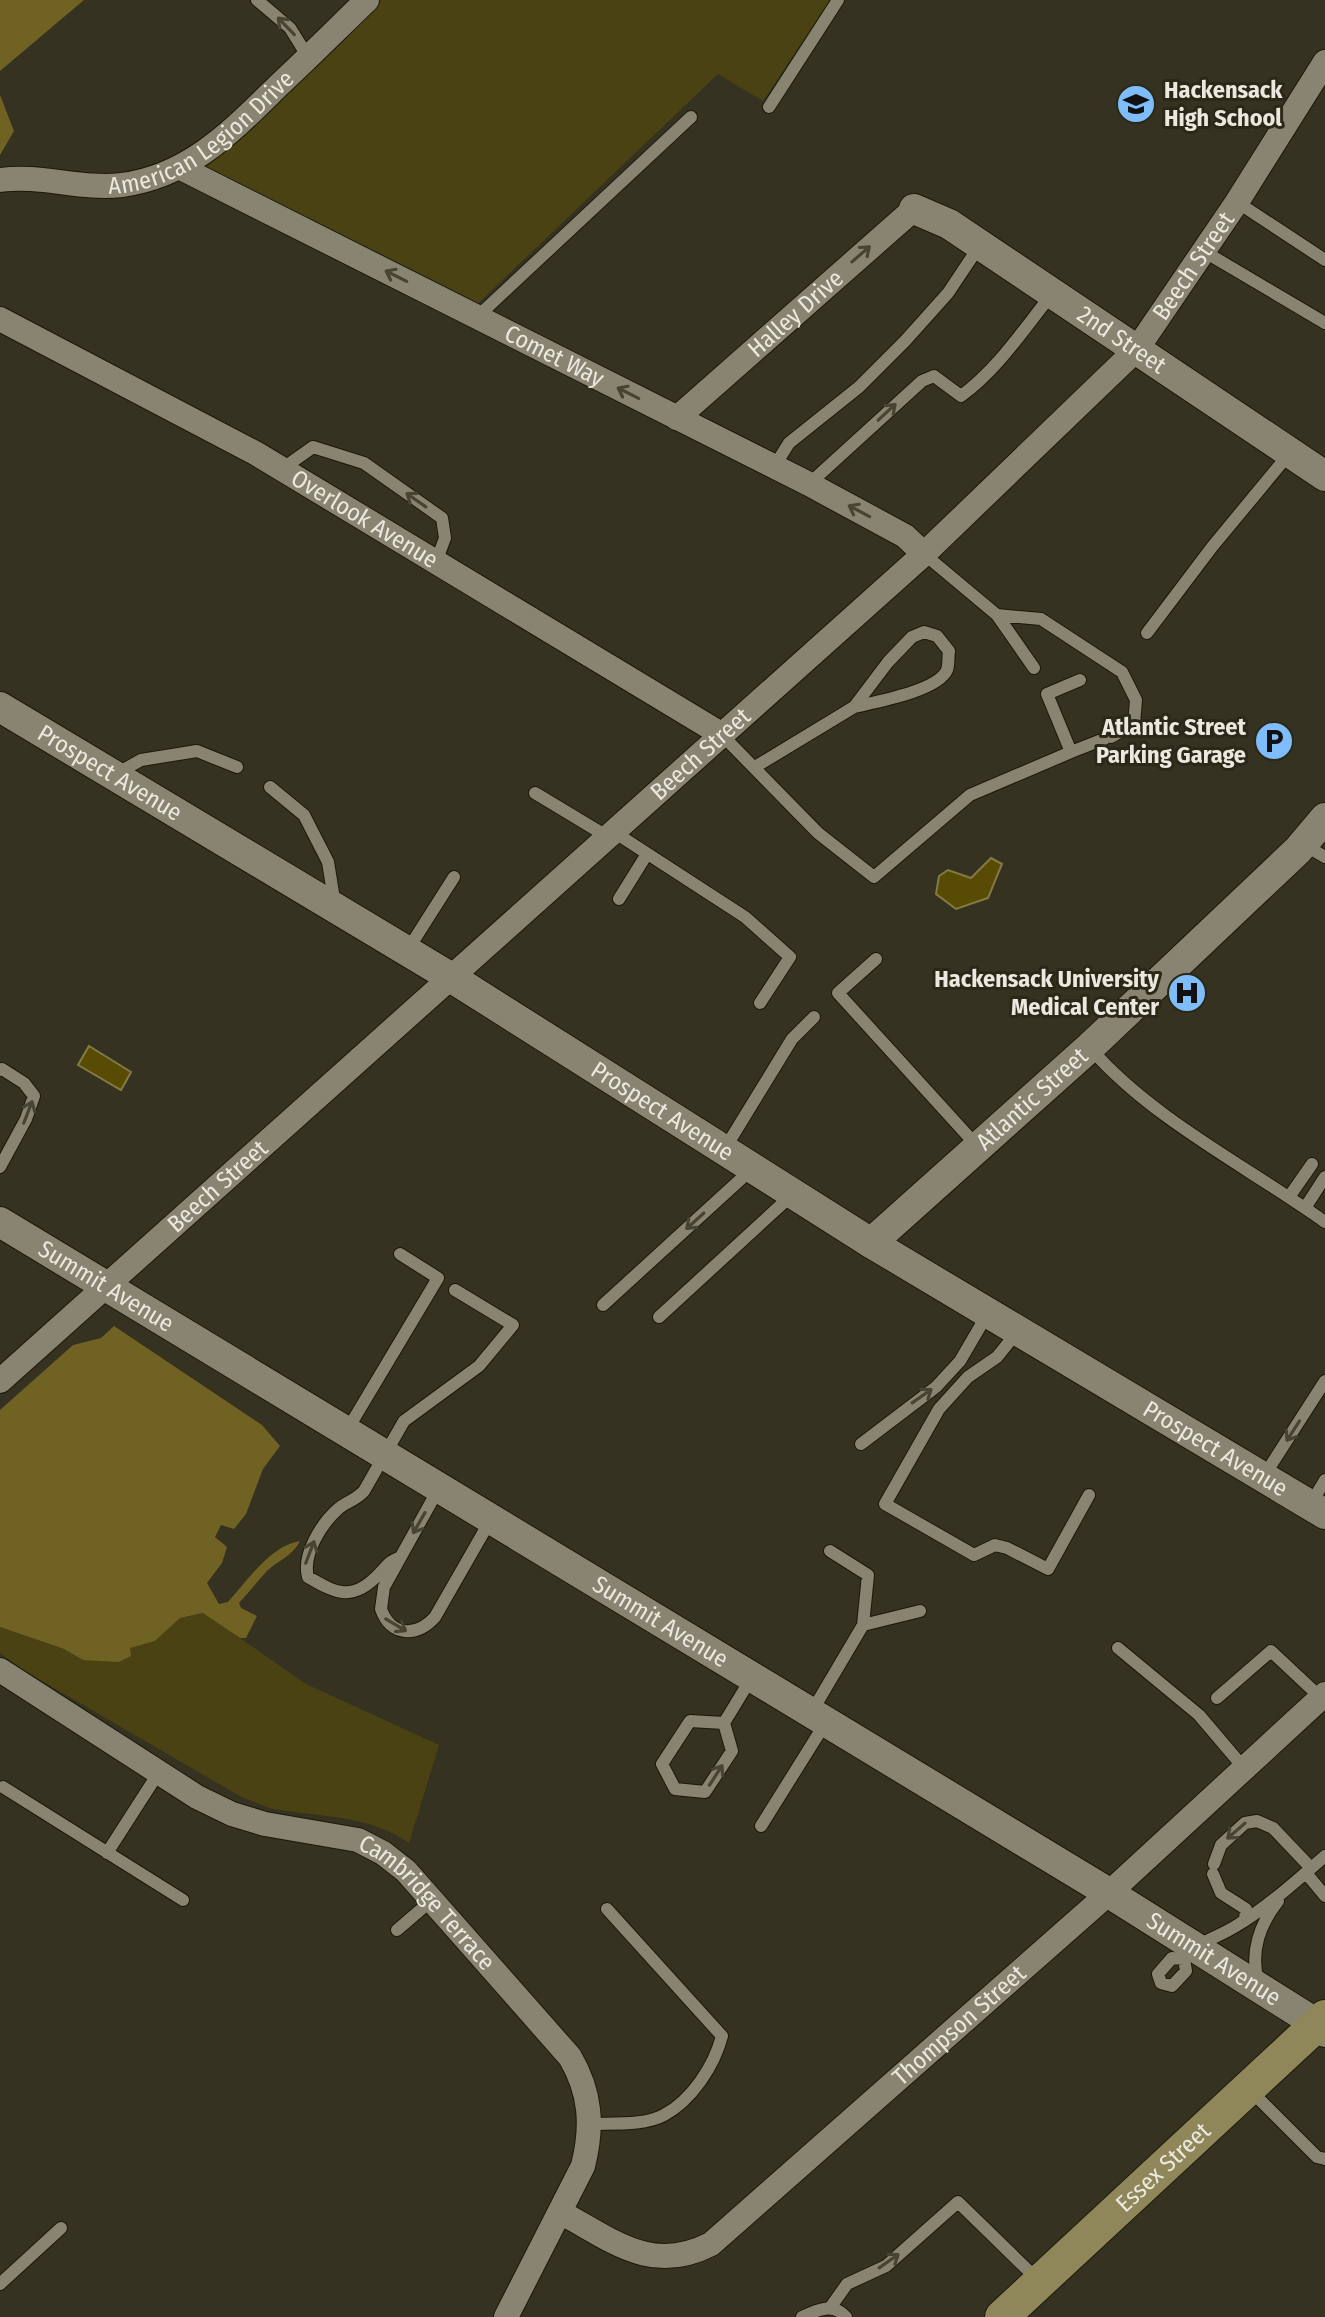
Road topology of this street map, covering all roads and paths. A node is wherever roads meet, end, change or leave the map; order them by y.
1 (257, 0) edge
2 (367, 0) edge
3 (838, 0) edge
4 (308, 57) junction
5 (1325, 62) edge
6 (769, 107) dead end
7 (691, 117) dead end
8 (181, 168) junction
9 (0, 180) edge
10 (1237, 202) junction
11 (914, 209) joint
12 (980, 245) junction
13 (1205, 252) junction
14 (1325, 260) edge
15 (1052, 294) junction
16 (477, 317) junction
17 (0, 319) edge
18 (1325, 323) edge
19 (1137, 349) junction
20 (677, 418) junction
21 (1289, 454) junction
22 (774, 467) junction
23 (282, 470) junction
24 (1325, 476) edge
25 (809, 484) junction
26 (924, 554) junction
27 (436, 562) junction
28 (997, 615) junction
29 (1147, 633) dead end
30 (1034, 668) dead end
31 (1080, 680) dead end
32 (0, 707) edge
33 (854, 707) junction
34 (721, 734) junction
35 (1071, 752) junction
36 (237, 767) dead end
37 (755, 767) junction
38 (114, 775) junction
39 (270, 787) dead end
40 (535, 793) dead end
41 (1325, 818) edge
42 (611, 834) junction
43 (1314, 851) edge
44 (647, 854) junction
45 (454, 877) dead end
46 (619, 899) dead end
47 (335, 908) junction
48 (407, 951) junction
49 (876, 959) dead end
50 (452, 978) junction
51 (760, 1003) dead end
52 (814, 1017) dead end
53 (1090, 1047) junction
54 (0, 1070) edge
55 (978, 1147) junction
56 (724, 1150) junction
57 (1312, 1164) dead end
58 (0, 1167) edge
59 (753, 1168) junction
60 (1325, 1177) edge
61 (793, 1194) junction
62 (1289, 1197) junction
63 (1305, 1208) junction
64 (0, 1222) edge
65 (1325, 1222) edge
66 (871, 1243) junction
67 (400, 1254) dead end
68 (106, 1286) junction
69 (455, 1290) dead end
70 (603, 1305) dead end
71 (988, 1313) junction
72 (659, 1317) dead end
73 (1018, 1331) junction
74 (0, 1381) edge
75 (1325, 1381) edge
76 (346, 1432) junction
77 (861, 1444) dead end
78 (385, 1455) junction
79 (1264, 1477) junction
80 (439, 1488) junction
81 (1089, 1495) dead end
82 (1320, 1500) edge
83 (491, 1519) junction
84 (830, 1551) dead end
85 (399, 1558) junction
86 (920, 1611) dead end
87 (863, 1625) junction
88 (1118, 1648) dead end
89 (0, 1670) edge
90 (752, 1677) junction
91 (1323, 1696) edge
92 (1217, 1698) dead end
93 (819, 1717) junction
94 (724, 1723) junction
95 (1244, 1768) junction
96 (159, 1772) junction
97 (3, 1787) dead end
98 (761, 1826) dead end
99 (107, 1853) junction
100 (1325, 1856) edge
101 (1308, 1871) junction
102 (1291, 1886) junction
103 (1109, 1893) junction
104 (1325, 1896) edge
105 (183, 1900) dead end
106 (432, 1900) junction
107 (607, 1909) dead end
108 (1245, 1920) junction
109 (397, 1930) dead end
110 (1189, 1953) junction
111 (1159, 1986) dead end
112 (1260, 1988) junction
113 (1322, 2024) edge
114 (1248, 2088) junction
115 (590, 2124) junction
116 (1325, 2159) edge
117 (560, 2212) junction
118 (61, 2228) dead end
119 (1040, 2282) junction
120 (0, 2284) edge
121 (830, 2308) junction
122 (506, 2317) edge
123 (802, 2317) edge
124 (846, 2317) edge
125 (1002, 2317) edge

4 -> 1 lane
2 - 4 street, American Legion Drive
3 - 6 lane
4 - 8 street, American Legion Drive
5 - 10 street, Beech Street
7 - 16 lane
8 - 9 street, American Legion Drive
16 -> 8 street, Comet Way
10 - 13 street, Beech Street
10 - 14 lane
11 - 12 street, 2nd Street
20 -> 11 street, Halley Drive
12 - 15 street, 2nd Street
12 - 22 lane
13 - 18 lane
13 - 19 street, Beech Street
15 - 19 street, 2nd Street
25 -> 15 lane
20 -> 16 street, Comet Way
17 - 23 street, Overlook Avenue
19 - 21 street, 2nd Street
19 - 26 street, Beech Street
20 - 22 street, Comet Way
21 - 24 street, 2nd Street
21 - 29 lane
22 - 25 street, Comet Way
23 - 27 street, Overlook Avenue
27 -> 23 lane
26 -> 25 street, Comet Way
26 - 28 lane
26 - 34 street, Beech Street
27 - 34 street, Overlook Avenue
28 - 30 lane
28 - 35 lane
31 - 35 lane
32 - 38 street, Prospect Avenue
33 - 33 lane
33 - 37 lane
34 - 37 lane
34 - 42 street, Beech Street
35 - 37 lane
36 - 38 lane
38 - 47 street, Prospect Avenue
39 - 47 lane
40 - 42 lane
41 - 43 street, Atlantic Street
42 - 44 lane
42 - 50 street, Beech Street
43 - 53 street, Atlantic Street
44 - 46 lane
44 - 51 lane
45 - 48 lane
47 - 48 street, Prospect Avenue
48 - 50 street, Prospect Avenue
49 - 55 lane
50 - 56 street, Prospect Avenue
50 - 68 street, Beech Street
52 - 56 lane
53 - 55 street, Atlantic Street
53 - 62 lane
58 -> 54 lane
55 - 66 street, Atlantic Street
56 - 59 street, Prospect Avenue
57 - 62 lane
59 - 61 street, Prospect Avenue
59 -> 70 lane
60 - 63 lane
61 - 66 street, Prospect Avenue
61 - 72 lane
62 - 63 lane
63 - 65 lane
64 - 68 street, Summit Avenue
66 - 71 street, Prospect Avenue
67 - 76 lane
68 - 74 street, Beech Street
68 - 76 street, Summit Avenue
69 - 78 lane
71 - 73 street, Prospect Avenue
77 -> 71 lane
73 - 79 street, Prospect Avenue
73 - 81 lane
75 -> 79 lane
76 - 78 street, Summit Avenue
78 - 80 street, Summit Avenue
85 -> 78 lane
79 - 82 street, Prospect Avenue
80 - 83 street, Summit Avenue
80 -> 85 lane
85 -> 83 lane
83 - 90 street, Summit Avenue
84 - 87 lane
86 - 87 lane
87 - 93 lane
88 - 95 lane
89 - 96 street, Cambridge Terrace
90 - 93 street, Summit Avenue
90 - 94 lane
91 - 92 lane
91 - 95 street, Thompson Street
93 - 98 lane
93 - 103 street, Summit Avenue
94 -> 94 lane
95 - 103 street, Thompson Street
96 - 99 lane
96 - 106 street, Cambridge Terrace
97 - 99 lane
99 - 105 lane
100 - 101 lane
101 - 102 lane
101 - 104 lane
101 -> 108 lane
102 - 108 lane
102 - 112 lane
103 - 110 street, Summit Avenue
103 - 117 street, Thompson Street
106 - 109 lane
106 - 115 street, Cambridge Terrace
107 - 115 lane
108 - 110 lane
110 - 111 lane
110 - 112 street, Summit Avenue
112 - 113 street, Summit Avenue
113 - 114 main road, Essex Street
114 - 116 lane
114 - 119 main road, Essex Street
115 - 117 street, Cambridge Terrace
117 - 122 street, Cambridge Terrace
118 - 120 lane
121 -> 119 lane
119 - 125 main road, Essex Street
121 - 123 lane
121 - 124 lane

